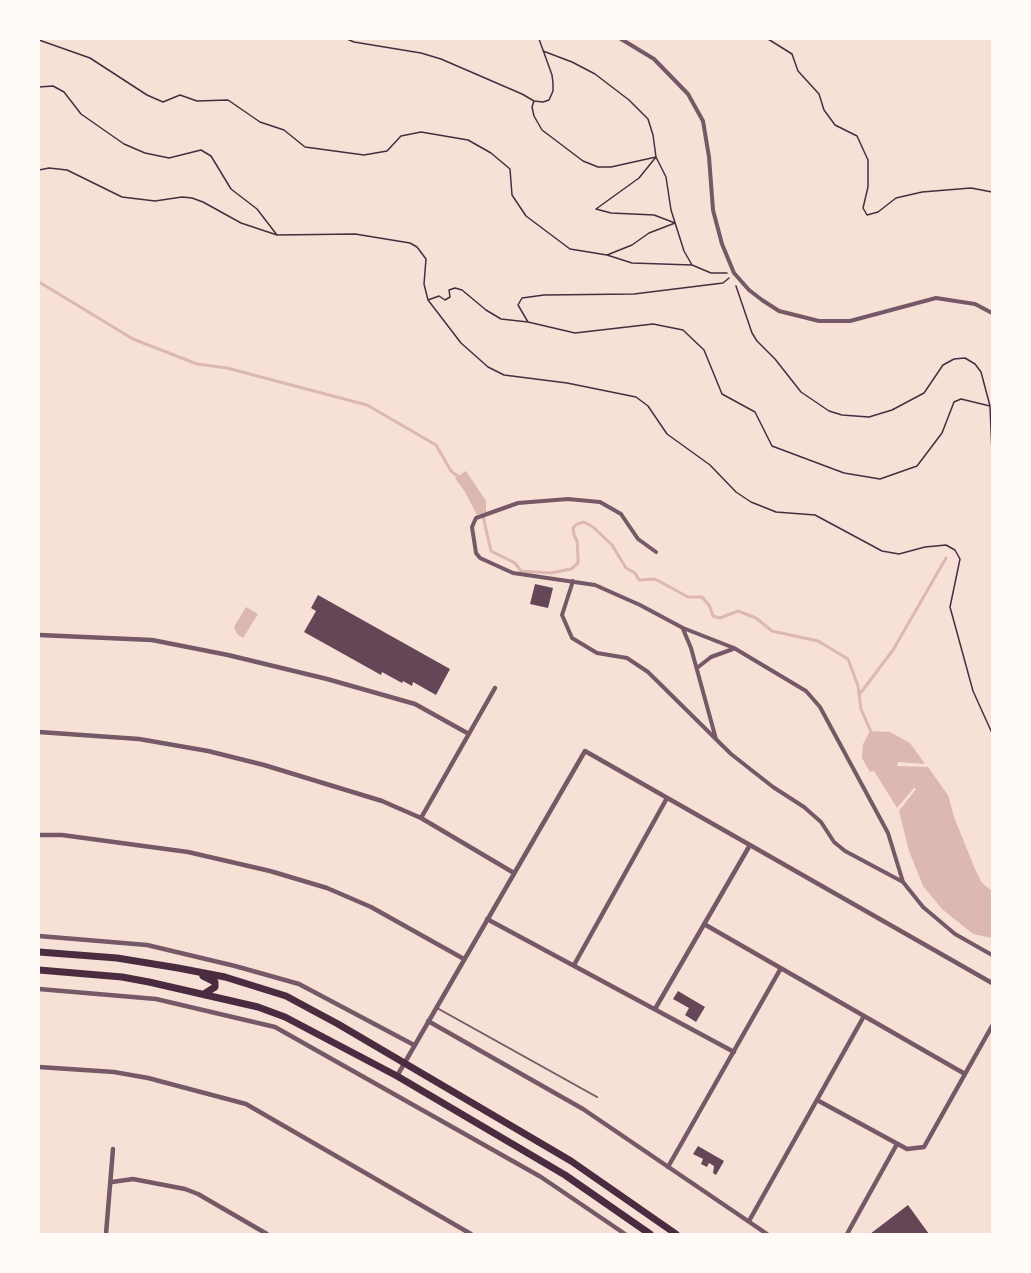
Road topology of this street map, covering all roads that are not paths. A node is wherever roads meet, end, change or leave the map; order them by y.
1 (621, 39) edge
2 (992, 313) edge
3 (656, 552) dead end
4 (573, 580) junction
5 (683, 628) junction
6 (39, 635) edge
7 (734, 648) junction
8 (697, 668) junction
9 (495, 688) dead end
10 (39, 732) edge
11 (469, 734) junction
12 (716, 739) junction
13 (666, 798) junction
14 (421, 818) junction
15 (39, 835) edge
16 (750, 845) junction
17 (514, 873) junction
18 (903, 882) junction
19 (488, 919) junction
20 (704, 924) junction
21 (39, 936) edge
22 (39, 952) edge
23 (992, 956) edge
24 (464, 959) junction
25 (574, 965) junction
26 (178, 968) junction
27 (782, 968) junction
28 (39, 970) edge
29 (992, 983) edge
30 (39, 989) edge
31 (203, 994) junction
32 (436, 1007) junction
33 (655, 1009) junction
34 (864, 1016) junction
35 (428, 1021) junction
36 (992, 1026) edge
37 (414, 1045) junction
38 (734, 1052) junction
39 (404, 1062) junction
40 (39, 1067) edge
41 (965, 1074) junction
42 (397, 1076) junction
43 (597, 1097) dead end
44 (817, 1100) junction
45 (897, 1144) junction
46 (113, 1149) dead end
47 (668, 1167) junction
48 (112, 1182) junction
49 (610, 1205) junction
50 (602, 1218) junction
51 (749, 1221) junction
52 (106, 1234) edge
53 (267, 1234) edge
54 (471, 1234) edge
55 (625, 1234) edge
56 (650, 1234) edge
57 (676, 1234) edge
58 (767, 1234) edge
59 (848, 1234) edge

1 - 2 street
3 - 4 street
4 - 5 street
4 - 12 street
5 - 7 street
5 - 8 street
6 - 11 street
7 - 8 street
7 - 18 street
8 - 12 street
9 - 11 street
10 - 14 street
11 - 14 street
12 - 18 street
13 - 16 street
13 - 17 street
13 - 25 street
14 - 17 street
15 - 24 street
16 - 20 street
16 - 29 street
17 - 19 street
18 - 23 street
19 - 24 street
19 - 25 street
20 - 27 street
20 - 33 street
21 - 37 street
22 - 26 main road
24 - 32 street
25 - 33 street
26 - 31 main road
26 - 39 main road
27 - 34 street
27 - 38 street
28 - 31 main road
30 - 50 street
31 - 42 main road
32 - 35 street
32 - 43 lane
33 - 38 street
34 - 41 street
34 - 44 street
35 - 37 street
35 - 47 street
36 - 41 street
37 - 39 street
38 - 47 street
39 - 42 street
39 - 57 main road
40 - 54 street
41 - 45 street
42 - 49 main road
44 - 45 street
44 - 51 street
45 - 59 street
46 - 48 street
47 - 51 street
48 - 52 street
48 - 53 street
49 - 50 street
49 - 56 main road
50 - 55 street
51 - 58 street

